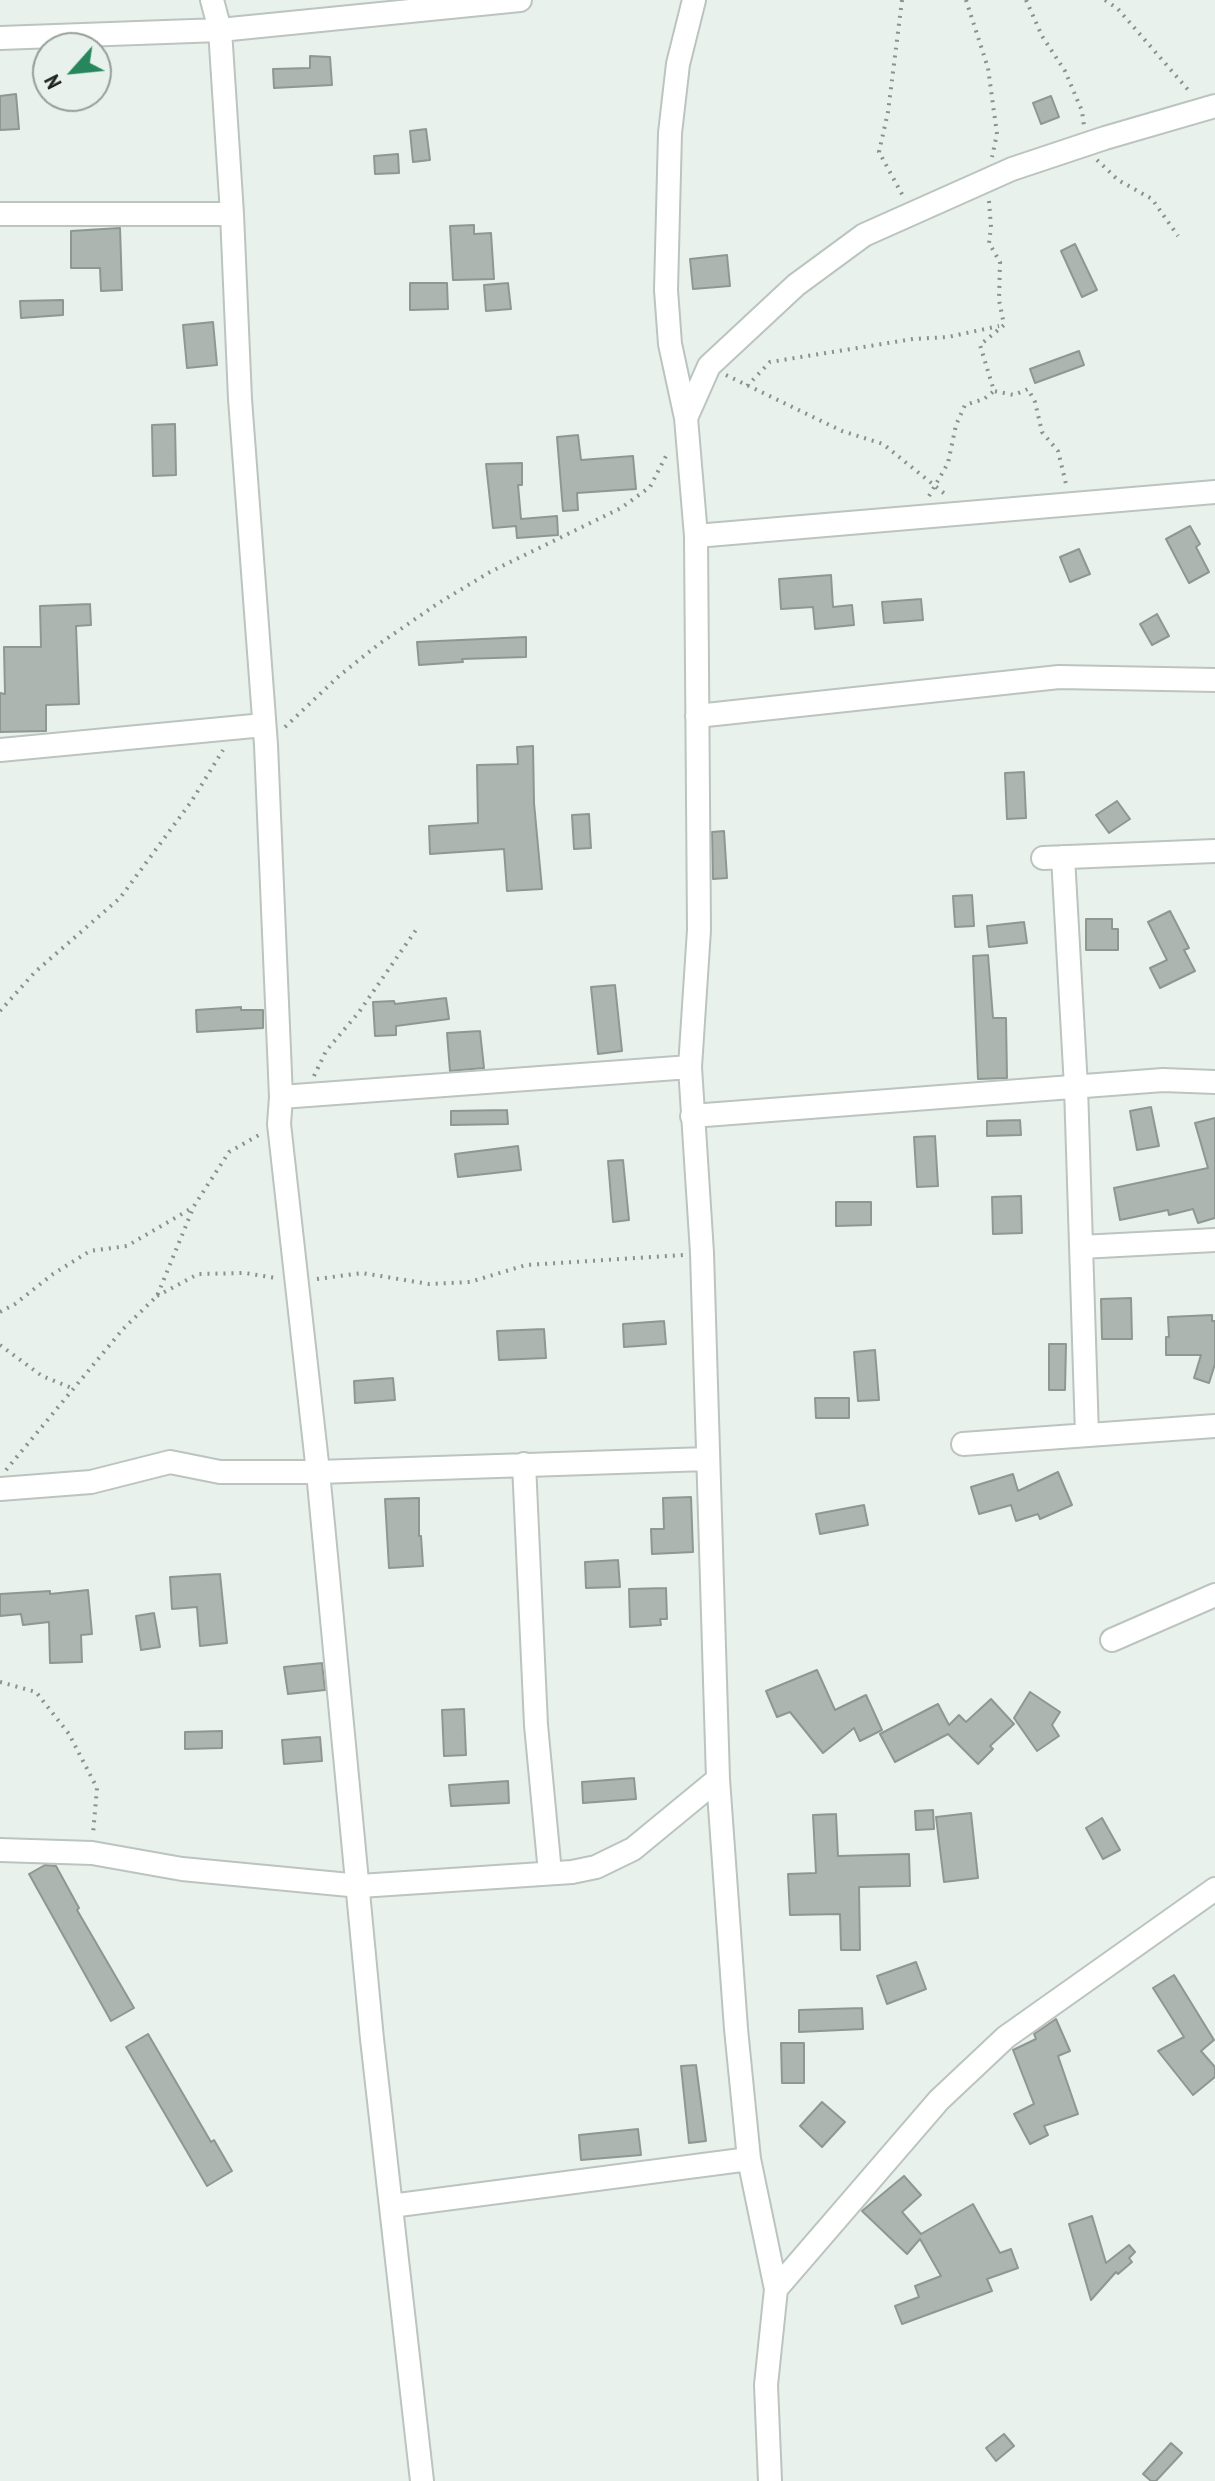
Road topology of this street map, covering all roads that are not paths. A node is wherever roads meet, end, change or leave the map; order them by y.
1 (212, 0) edge
2 (520, 0) edge
3 (694, 0) edge
4 (220, 30) junction
5 (0, 38) edge
6 (1210, 108) edge
7 (0, 214) edge
8 (232, 214) junction
9 (686, 418) junction
10 (1215, 492) edge
11 (696, 536) junction
12 (1215, 680) edge
13 (697, 716) junction
14 (265, 735) junction
15 (0, 750) edge
16 (1215, 851) edge
17 (690, 1067) junction
18 (1215, 1082) edge
19 (1076, 1087) junction
20 (281, 1097) junction
21 (692, 1116) junction
22 (1215, 1240) edge
23 (1081, 1247) junction
24 (1215, 1426) edge
25 (1087, 1435) junction
26 (963, 1444) dead end
27 (707, 1459) junction
28 (524, 1464) junction
29 (318, 1472) junction
30 (0, 1489) edge
31 (1215, 1595) edge
32 (1112, 1640) dead end
33 (718, 1779) junction
34 (0, 1850) edge
35 (550, 1873) junction
36 (360, 1886) junction
37 (1215, 1889) edge
38 (749, 2159) junction
39 (391, 2206) junction
40 (776, 2289) junction
41 (422, 2481) edge
42 (770, 2481) edge

1 - 4 street
2 - 4 street
3 - 9 street
4 - 5 street
4 - 8 street
6 - 9 street
7 - 8 street
8 - 14 street
9 - 11 street
10 - 11 street
11 - 13 street
12 - 13 street
13 - 17 street
14 - 15 street
14 - 20 street
16 - 19 street
17 - 20 street
17 - 21 street
18 - 19 street
19 - 21 street
19 - 23 street
20 - 29 street
21 - 27 street
22 - 23 street
23 - 25 street
24 - 25 street
25 - 26 street
27 - 28 street
27 - 33 street
28 - 29 street
28 - 35 street
29 - 30 street
29 - 36 street
31 - 32 street
33 - 35 street
33 - 38 street
34 - 36 street
35 - 36 street
36 - 39 street
37 - 40 street
38 - 39 street
38 - 40 street
39 - 41 street
40 - 42 street

